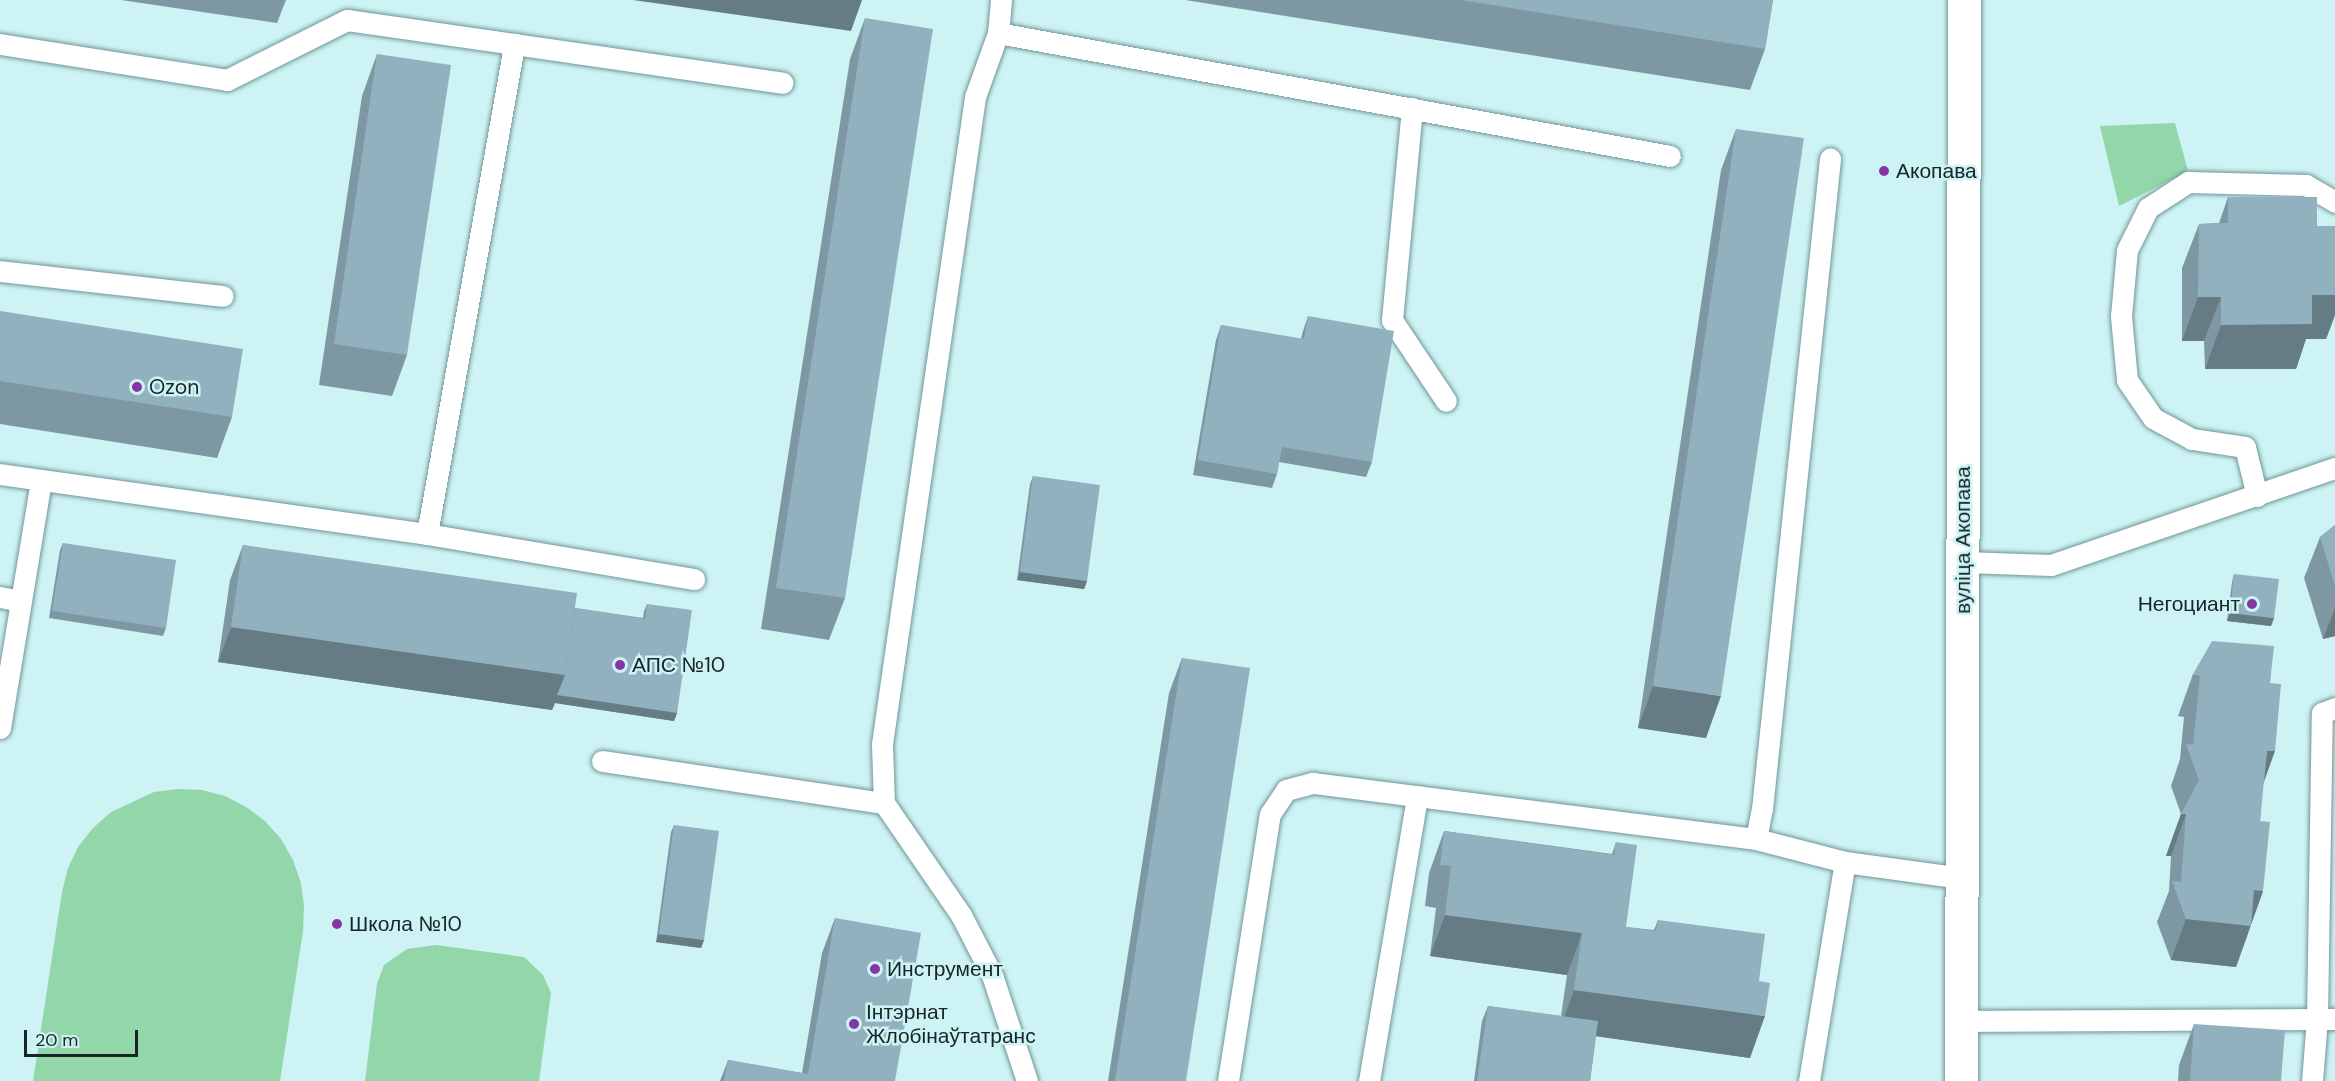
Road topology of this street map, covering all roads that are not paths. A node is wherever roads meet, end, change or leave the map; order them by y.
1 (1000, 0) edge
2 (1964, 0) edge
3 (998, 33) junction
4 (0, 44) edge
5 (514, 44) junction
6 (782, 82) dead end
7 (1412, 108) junction
8 (1670, 156) dead end
9 (1830, 159) dead end
10 (2335, 202) edge
11 (0, 272) edge
12 (223, 296) dead end
13 (1446, 401) dead end
14 (2335, 468) edge
15 (0, 474) edge
16 (40, 481) junction
17 (2257, 496) junction
18 (426, 534) junction
19 (1964, 562) junction
20 (694, 579) dead end
21 (0, 597) edge
22 (21, 601) junction
23 (2335, 708) edge
24 (0, 728) edge
25 (602, 761) dead end
26 (1417, 796) junction
27 (884, 803) junction
28 (1756, 839) junction
29 (1845, 862) junction
30 (1962, 878) junction
31 (2326, 1019) edge
32 (1961, 1021) junction
33 (1027, 1081) edge
34 (1228, 1081) edge
35 (1368, 1081) edge
36 (1809, 1081) edge
37 (1961, 1081) edge
38 (2312, 1081) edge

1 - 3 lane
2 - 19 main road, вуліца Акопава
3 - 7 lane
3 - 27 lane
4 - 5 lane
5 - 6 lane
5 - 18 lane
7 - 8 lane
7 - 13 lane
9 - 28 lane
10 - 17 lane
11 - 12 lane
14 - 17 lane
15 - 16 lane
16 - 18 lane
16 - 22 lane
17 - 19 lane
18 - 20 lane
19 - 30 main road, вуліца Акопава
21 - 22 lane
22 - 24 lane
23 - 31 lane
25 - 27 lane
26 - 28 lane
26 - 34 lane
26 - 35 lane
27 - 33 lane
28 - 29 lane
29 - 30 lane
29 - 36 lane
30 - 32 main road, вуліца Акопава
31 - 32 lane
31 - 38 lane
32 - 37 main road, вуліца Акопава

